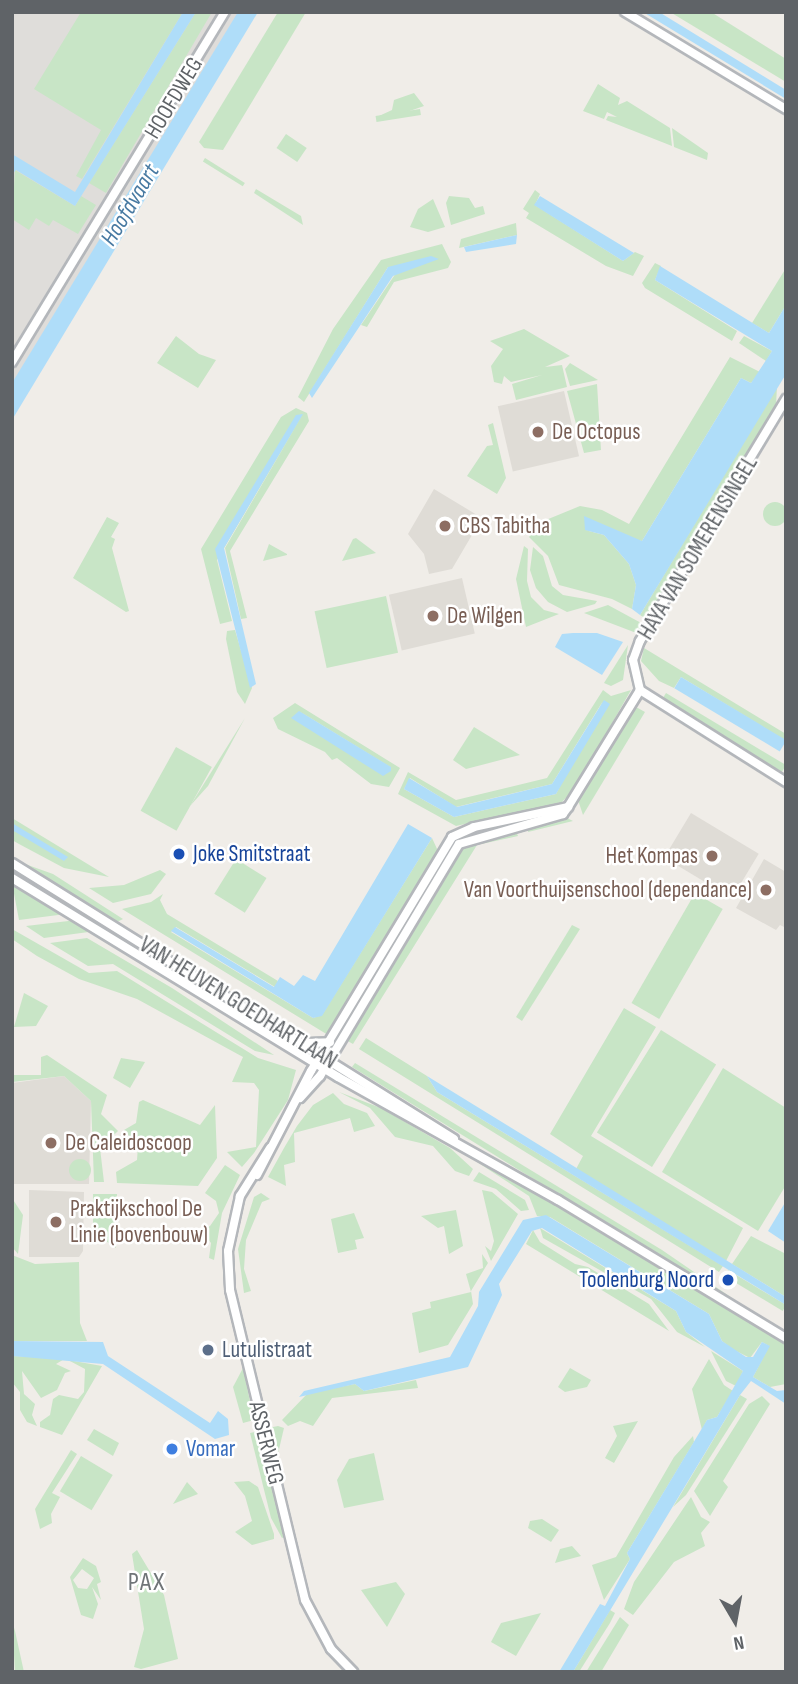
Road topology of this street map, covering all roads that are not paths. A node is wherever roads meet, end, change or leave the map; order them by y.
1 (226, 12) edge
2 (625, 12) edge
3 (786, 108) edge
4 (12, 362) edge
5 (786, 399) edge
6 (640, 690) junction
7 (786, 782) edge
8 (568, 807) junction
9 (12, 863) edge
10 (12, 878) edge
11 (330, 1042) junction
12 (306, 1043) junction
13 (324, 1062) junction
14 (786, 1338) edge
15 (353, 1672) edge

1 - 4 street, HOOFDWEG
2 - 3 street
5 - 6 street, HAYA VAN SOMERENSINGEL
6 - 7 street
6 - 8 street
8 - 11 street
8 - 13 street
9 - 12 street, VAN HEUVEN GOEDHARTLAAN
10 - 13 street, VAN HEUVEN GOEDHARTLAAN
11 - 12 street
11 - 13 street
12 - 13 street, VAN HEUVEN GOEDHARTLAAN
13 - 14 street, VAN HEUVEN GOEDHARTLAAN
13 - 15 street, ASSERWEG

